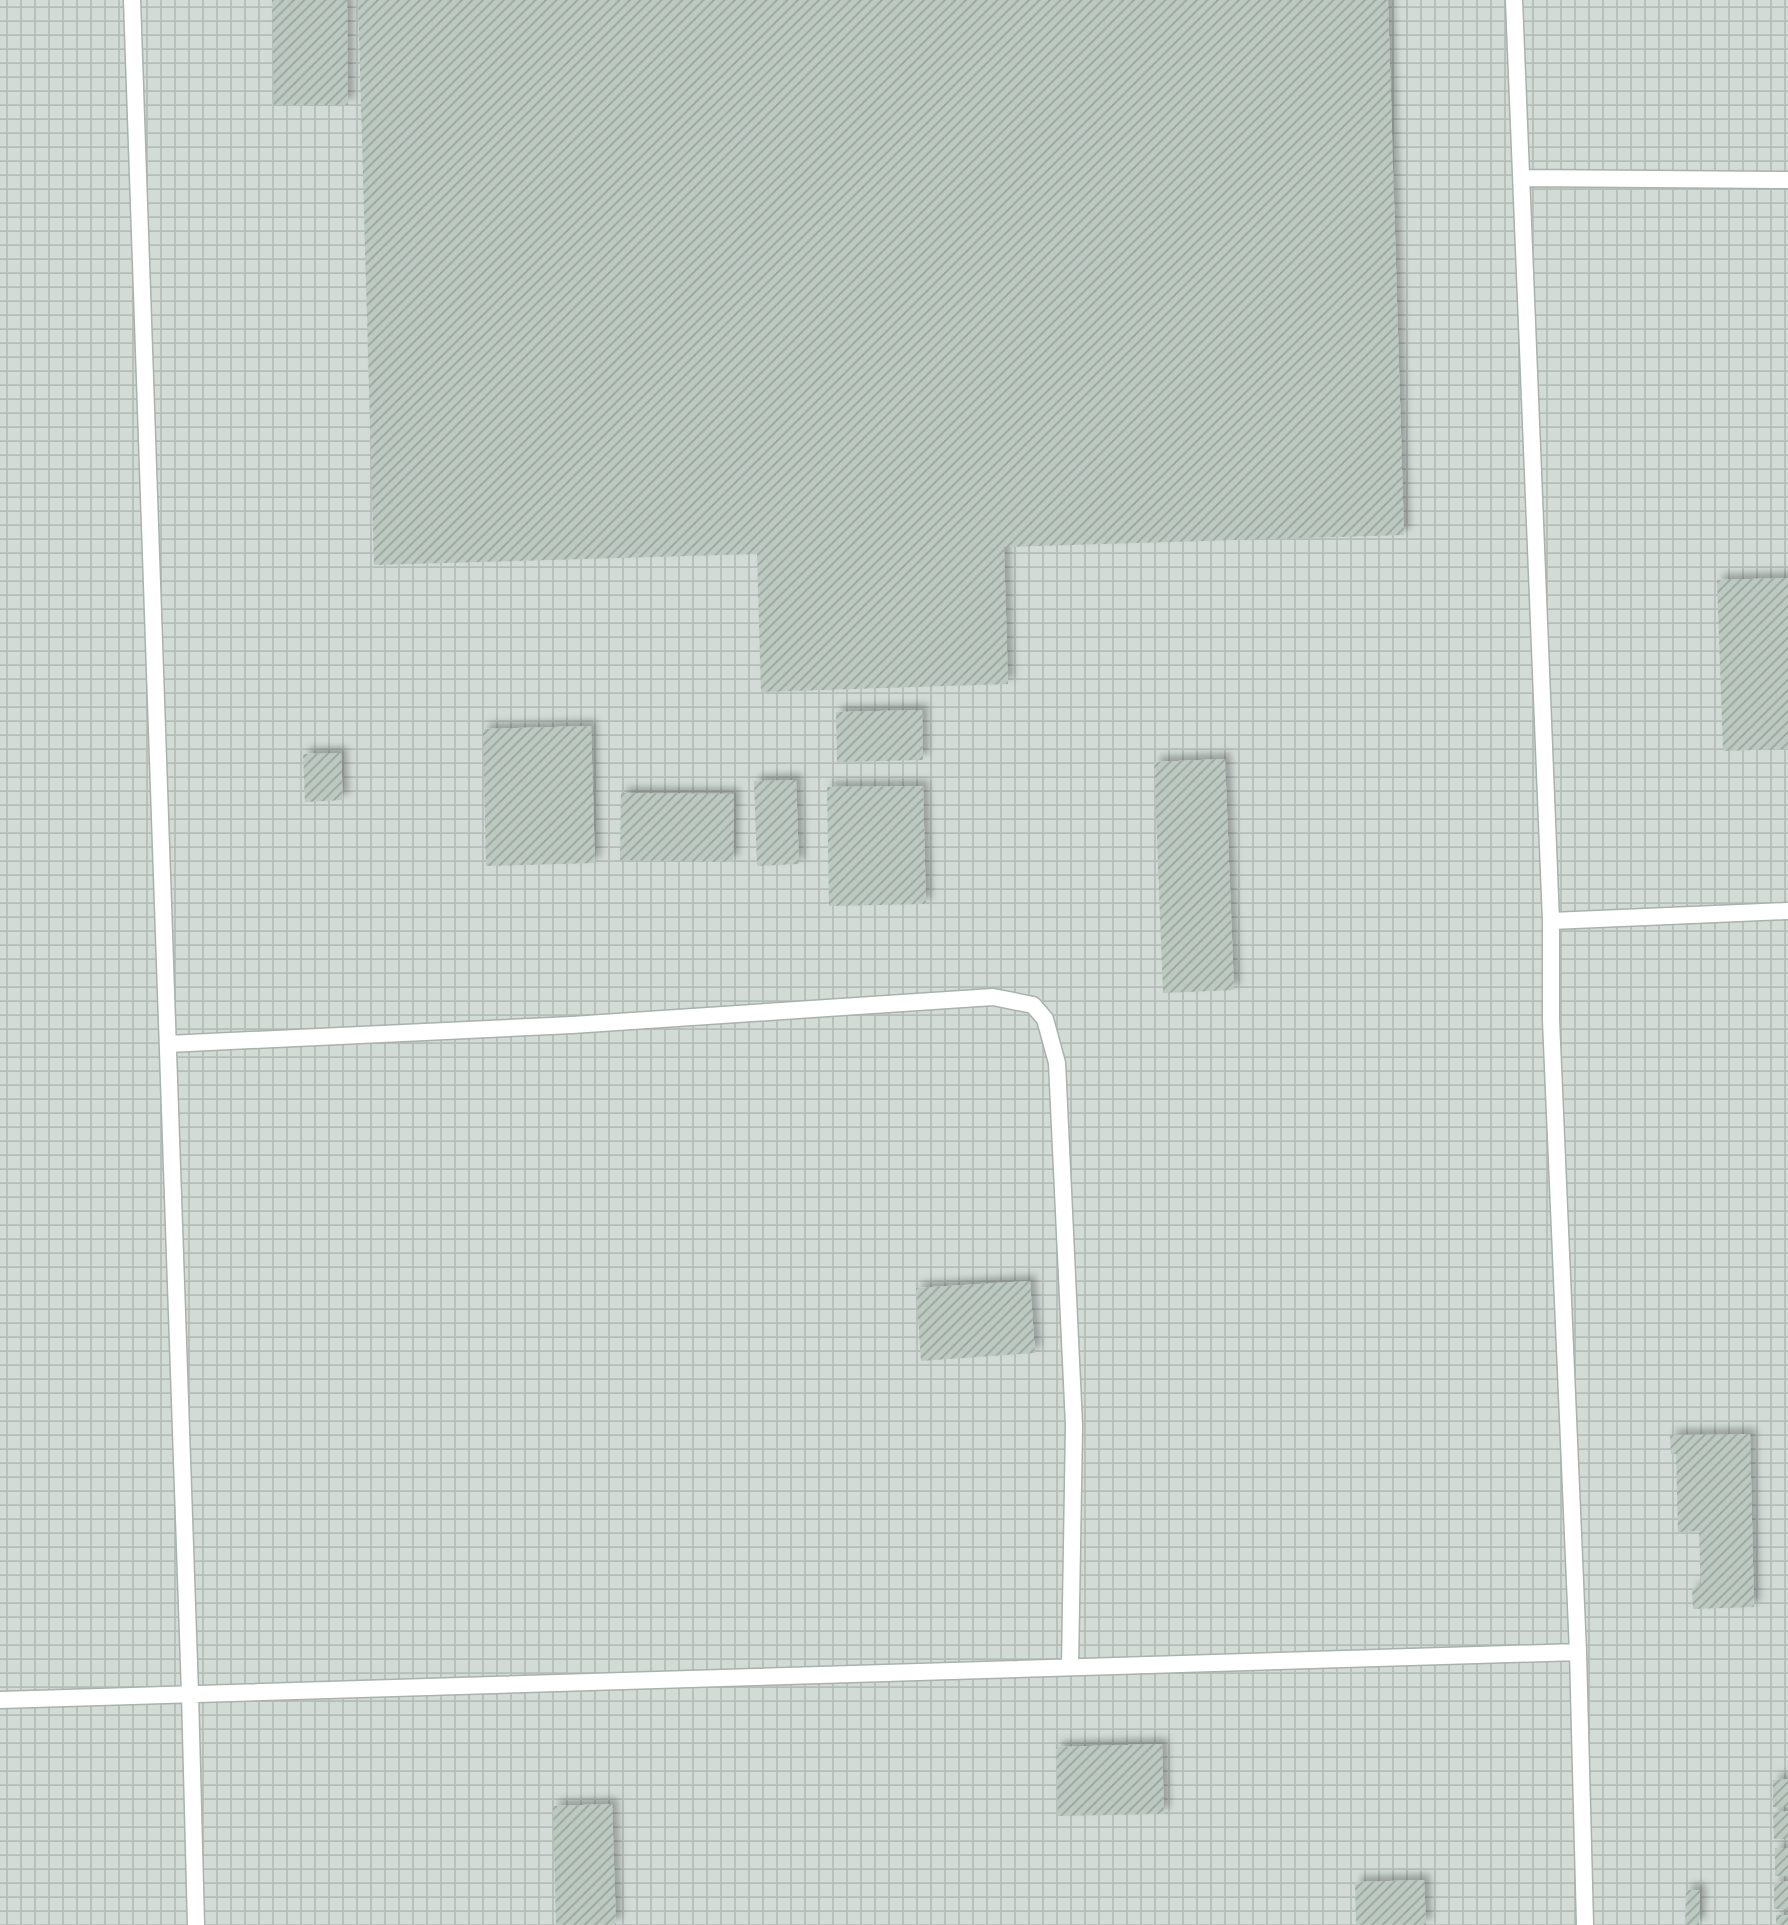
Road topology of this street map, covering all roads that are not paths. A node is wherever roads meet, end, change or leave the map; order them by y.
1 (132, 0) edge
2 (1514, 0) edge
3 (1522, 178) junction
4 (1788, 180) edge
5 (1788, 911) edge
6 (1551, 921) junction
7 (168, 1044) junction
8 (1578, 1652) junction
9 (1070, 1667) junction
10 (190, 1693) junction
11 (0, 1700) edge
12 (196, 1925) edge
13 (1586, 1925) edge

1 - 7 lane
2 - 3 lane
3 - 4 lane
3 - 6 lane
5 - 6 lane
6 - 8 lane
7 - 9 lane
7 - 10 lane
8 - 9 lane
8 - 13 lane
9 - 10 lane
10 - 11 lane
10 - 12 lane

